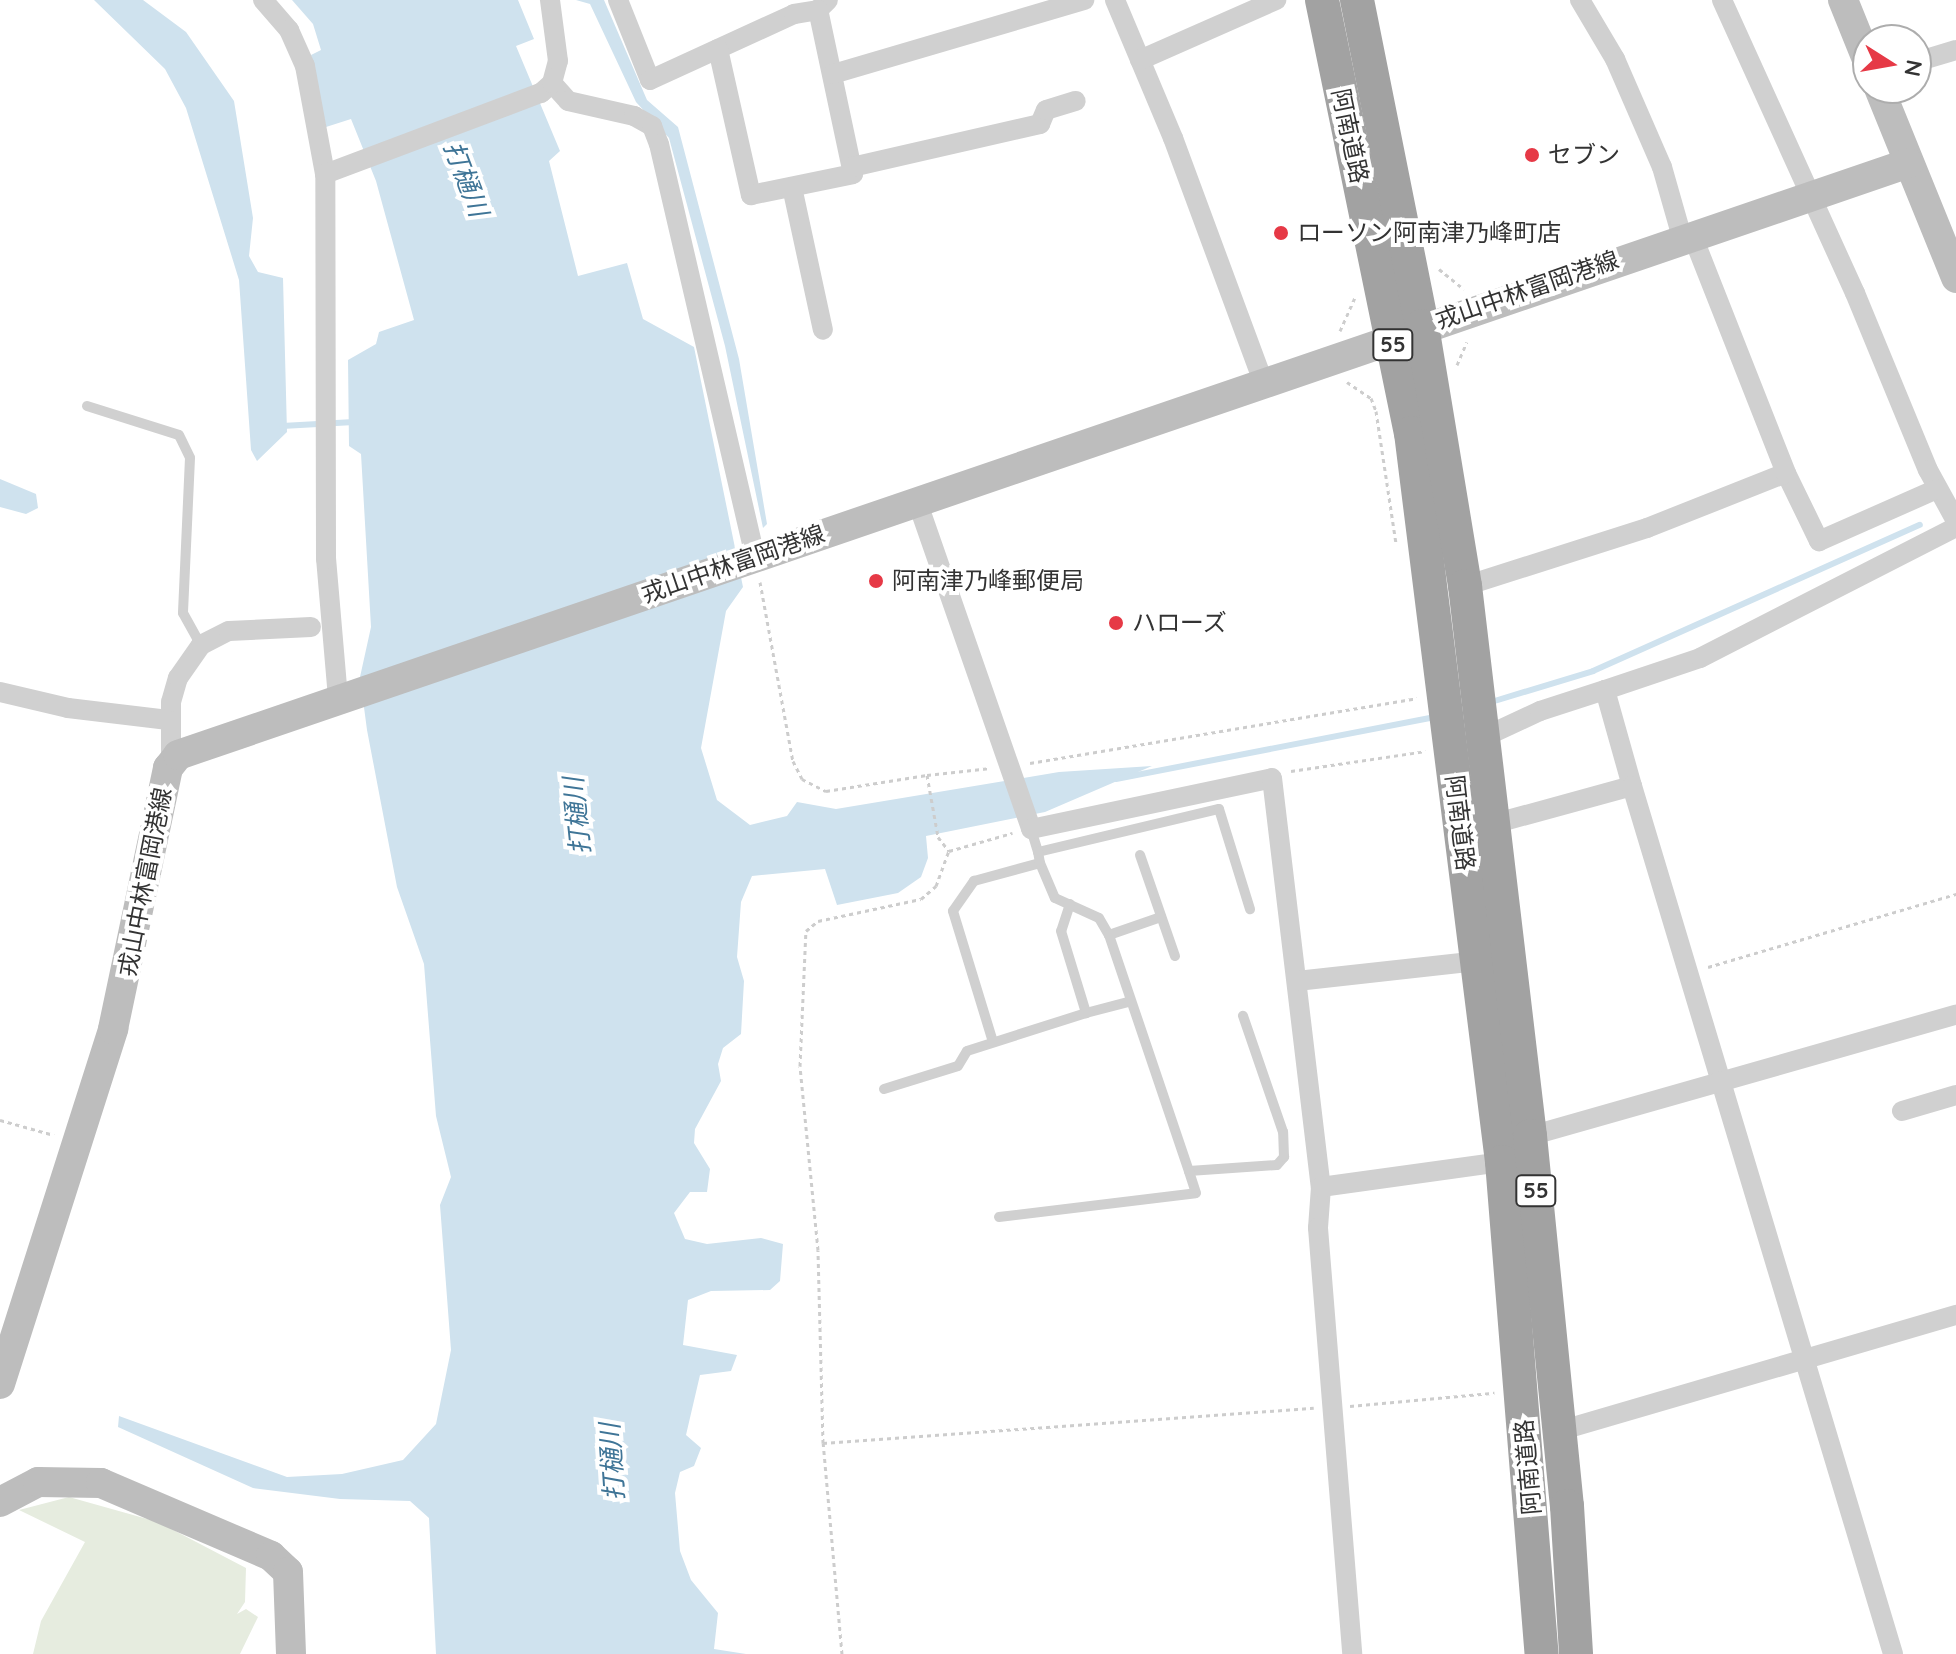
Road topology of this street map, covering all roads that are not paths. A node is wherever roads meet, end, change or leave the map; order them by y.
1 (263, 0) edge
2 (550, 0) edge
3 (618, 0) edge
4 (1084, 0) edge
5 (1115, 0) edge
6 (1276, 0) edge
7 (1322, 0) edge
8 (1357, 0) edge
9 (1580, 0) edge
10 (1722, 0) edge
11 (1843, 0) edge
12 (823, 5) edge
13 (1230, 9) edge
14 (1853, 24) edge
15 (718, 49) junction
16 (1956, 50) edge
17 (1932, 57) edge
18 (1140, 60) junction
19 (833, 74) junction
20 (546, 88) junction
21 (1076, 101) dead end
22 (1885, 104) edge
23 (1909, 163) junction
24 (852, 167) junction
25 (325, 174) junction
26 (792, 187) junction
27 (1813, 197) junction
28 (1687, 236) junction
29 (1956, 278) edge
30 (823, 330) dead end
31 (1407, 332) junction
32 (1263, 381) junction
33 (87, 406) dead end
34 (1786, 473) junction
35 (1937, 489) junction
36 (917, 501) junction
37 (1956, 524) edge
38 (750, 558) junction
39 (1465, 586) junction
40 (311, 627) dead end
41 (201, 645) junction
42 (1605, 690) junction
43 (0, 692) edge
44 (345, 695) junction
45 (158, 719) junction
46 (1466, 738) junction
47 (171, 763) junction
48 (1632, 786) junction
49 (1493, 824) junction
50 (1030, 825) junction
51 (1140, 855) dead end
52 (1039, 858) junction
53 (1070, 904) junction
54 (1250, 909) dead end
55 (1161, 917) junction
56 (1109, 935) junction
57 (1175, 956) dead end
58 (1477, 961) junction
59 (1297, 981) junction
60 (1128, 1002) junction
61 (1086, 1013) junction
62 (1956, 1015) edge
63 (1243, 1016) dead end
64 (993, 1042) junction
65 (1723, 1082) junction
66 (884, 1089) dead end
67 (1956, 1095) edge
68 (1902, 1111) dead end
69 (1530, 1136) junction
70 (1502, 1162) junction
71 (1189, 1171) junction
72 (1321, 1187) junction
73 (999, 1217) dead end
74 (1956, 1315) edge
75 (1806, 1358) junction
76 (0, 1384) edge
77 (1559, 1431) junction
78 (0, 1502) edge
79 (291, 1654) edge
80 (1352, 1654) edge
81 (1542, 1654) edge
82 (1576, 1654) edge
83 (1893, 1654) edge

1 - 25 street
2 - 20 street
3 - 15 street
4 - 19 street
5 - 18 street
6 - 13 street
7 - 31 highway, 阿南道路 / 55
8 - 31 highway, 阿南道路 / 55
9 - 28 street
10 - 27 street
11 - 14 main road
12 - 15 street
12 - 19 street
13 - 18 street
15 - 26 street
16 - 17 street
18 - 32 street
19 - 24 street
20 - 25 street
20 - 38 street
21 - 24 street
22 - 23 main road
23 - 27 main road, 戎山中林富岡港線
23 - 29 main road
24 - 26 street
25 - 44 street
26 - 30 street
27 - 28 main road, 戎山中林富岡港線
27 - 35 street
28 - 31 main road, 戎山中林富岡港線
28 - 34 street
31 - 32 main road, 戎山中林富岡港線
31 - 39 highway, 阿南道路 / 55
31 - 46 highway, 阿南道路 / 55
32 - 36 main road, 戎山中林富岡港線
33 - 41 lane
34 - 35 street
34 - 39 street
35 - 37 street
36 - 38 main road, 戎山中林富岡港線
36 - 50 street
37 - 42 street
38 - 44 main road, 戎山中林富岡港線
39 - 46 highway, 阿南道路 / 55
40 - 41 street
41 - 45 street
42 - 46 street
42 - 48 street
43 - 45 street
44 - 47 main road, 戎山中林富岡港線
45 - 47 street
46 - 49 highway, 阿南道路 / 55
46 - 58 highway, 阿南道路 / 55
47 - 76 main road, 戎山中林富岡港線
48 - 49 street
48 - 65 street
49 - 69 highway, 阿南道路 / 55
50 - 52 lane
50 - 59 street
51 - 55 lane
52 - 53 lane
52 - 54 lane
52 - 64 lane
53 - 56 lane
53 - 61 lane
55 - 56 lane
55 - 57 lane
56 - 60 lane
58 - 59 street
58 - 70 highway, 阿南道路 / 55
59 - 72 street
60 - 61 lane
60 - 71 lane
61 - 64 lane
62 - 65 street
63 - 71 lane
64 - 66 lane
65 - 69 street
65 - 75 street
67 - 68 street
69 - 70 street
69 - 77 highway, 阿南道路 / 55
70 - 72 street
70 - 81 highway, 阿南道路 / 55
71 - 73 lane
72 - 80 street
74 - 75 street
75 - 77 street
75 - 83 street
77 - 82 highway, 阿南道路 / 55
78 - 79 main road

